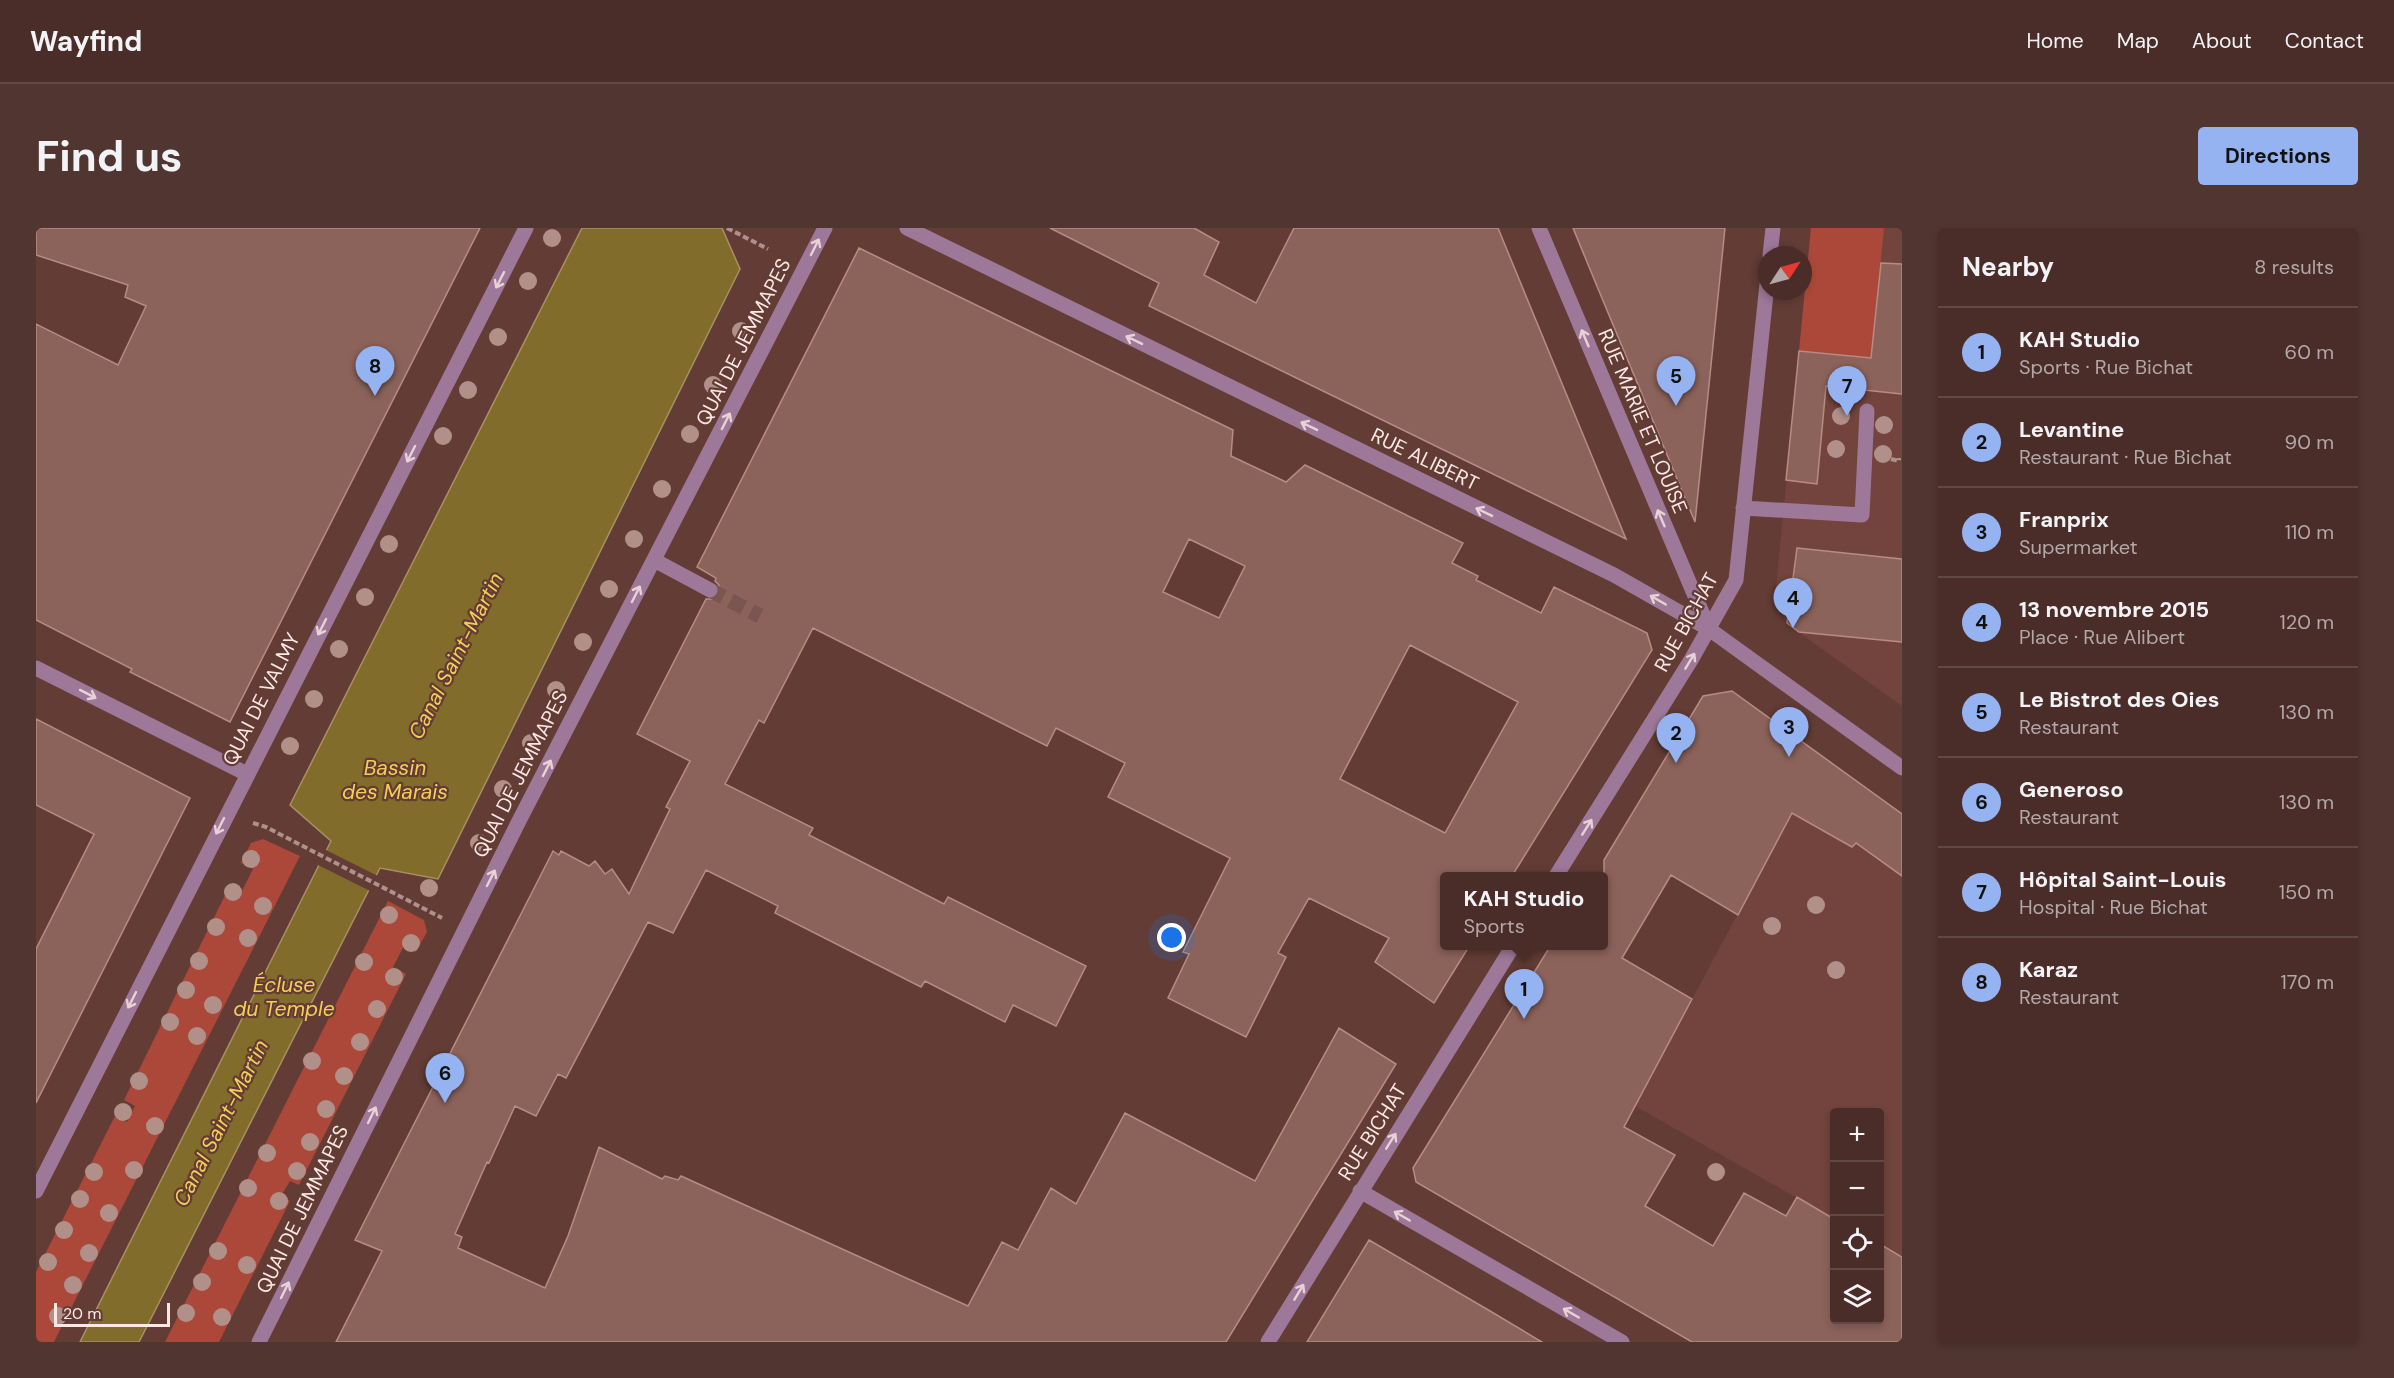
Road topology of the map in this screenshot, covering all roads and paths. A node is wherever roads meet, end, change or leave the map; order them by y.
1 (526, 228) edge
2 (727, 228) edge
3 (825, 228) edge
4 (907, 228) edge
5 (1539, 228) edge
6 (1773, 228) edge
7 (1771, 246) edge
8 (768, 249) dead end
9 (1765, 300) edge
10 (1867, 411) dead end
11 (1743, 508) junction
12 (654, 560) junction
13 (710, 590) tunnel mouth
14 (1709, 629) junction
15 (36, 668) edge
16 (1902, 768) edge
17 (247, 774) junction
18 (252, 822) dead end
19 (1558, 872) edge
20 (432, 913) dead end
21 (1510, 950) edge
22 (36, 1191) edge
23 (1360, 1191) junction
24 (1616, 1340) edge
25 (259, 1342) edge
26 (1268, 1342) edge

1 -> 17 street, QUAI DE VALMY
2 - 8 path
12 -> 3 street, QUAI DE JEMMAPES
14 -> 4 street, RUE ALIBERT
14 -> 5 street, RUE MARIE ET LOUISE
6 - 7 street
9 - 11 street, RUE BICHAT
10 - 11 street
11 - 14 street, RUE BICHAT
12 - 13 street
25 -> 12 street, QUAI DE JEMMAPES
14 - 16 street, RUE ALIBERT
19 -> 14 street, RUE BICHAT
15 -> 17 street
17 -> 22 street, QUAI DE VALMY
18 - 20 path
23 -> 21 street, RUE BICHAT
24 -> 23 street
26 -> 23 street, RUE BICHAT

